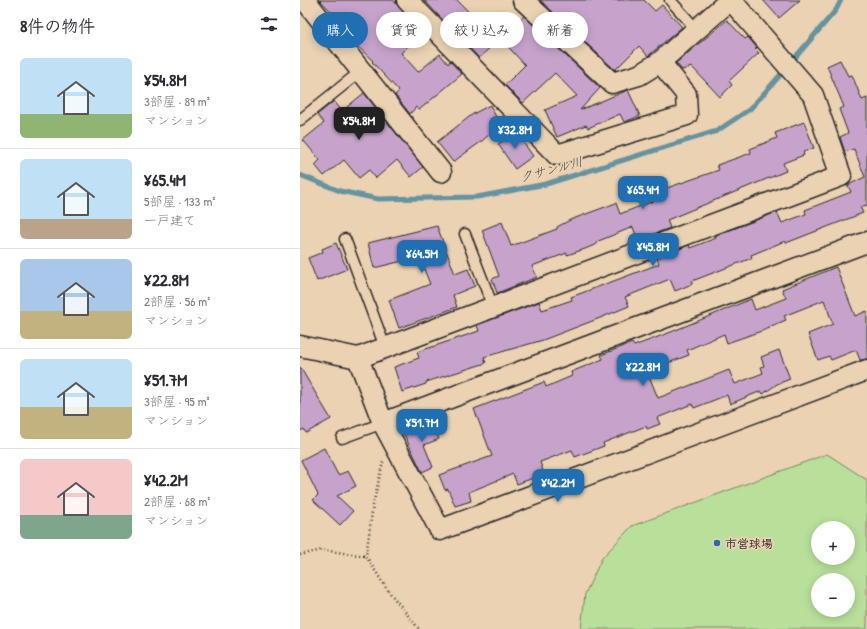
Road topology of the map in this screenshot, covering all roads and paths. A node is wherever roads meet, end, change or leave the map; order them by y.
1 (305, 0) edge
2 (407, 0) edge
3 (523, 0) edge
4 (670, 0) edge
5 (730, 0) edge
6 (697, 30) junction
7 (660, 62) junction
8 (361, 71) junction
9 (300, 120) edge
10 (441, 172) dead end
11 (465, 234) dead end
12 (345, 239) dead end
13 (867, 242) edge
14 (493, 307) junction
15 (300, 346) edge
16 (385, 347) junction
17 (358, 358) junction
18 (867, 370) edge
19 (386, 429) junction
20 (342, 438) dead end
21 (300, 555) edge
22 (366, 556) junction
23 (419, 629) edge

1 - 8 street
2 - 7 street
3 - 7 street
4 - 6 lane
5 - 6 street
5 - 14 street
6 - 7 street
8 - 9 lane
8 - 10 street
11 - 14 lane
12 - 16 lane
13 - 19 street
14 - 16 street
15 - 17 street
16 - 17 street
17 - 19 street
18 - 19 street
19 - 20 lane
19 - 22 path
21 - 22 path
22 - 23 path

